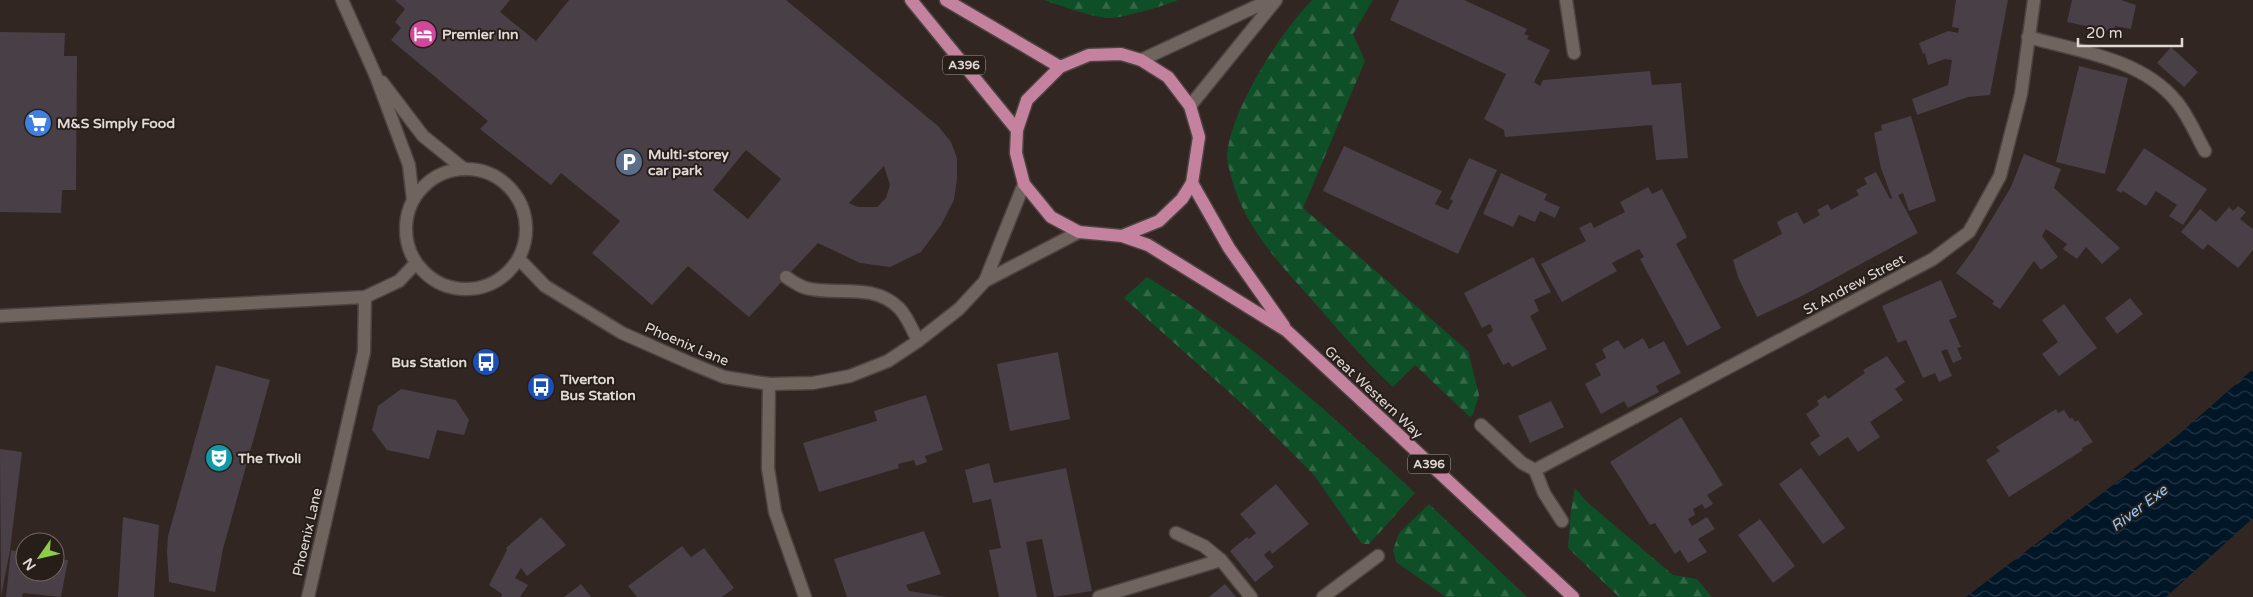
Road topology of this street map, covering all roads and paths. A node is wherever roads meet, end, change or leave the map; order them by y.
1 (342, 0) edge
2 (911, 0) edge
3 (946, 0) edge
4 (1270, 0) edge
5 (1276, 0) edge
6 (1566, 0) edge
7 (2034, 0) edge
8 (2028, 37) junction
9 (1574, 53) dead end
10 (1141, 60) junction
11 (1060, 67) junction
12 (375, 74) junction
13 (1190, 106) junction
14 (1017, 130) junction
15 (2205, 151) dead end
16 (464, 169) junction
17 (1192, 183) junction
18 (1024, 184) junction
19 (413, 200) junction
20 (1079, 232) junction
21 (1122, 236) junction
22 (520, 259) junction
23 (416, 263) junction
24 (786, 277) dead end
25 (986, 281) junction
26 (365, 297) junction
27 (0, 316) edge
28 (1287, 331) junction
29 (918, 341) junction
30 (769, 384) junction
31 (1481, 425) dead end
32 (1535, 470) junction
33 (1562, 521) dead end
34 (1176, 533) dead end
35 (1378, 556) dead end
36 (1221, 560) junction
37 (308, 597) edge
38 (805, 597) edge
39 (1099, 597) edge
40 (1252, 597) edge
41 (1323, 597) edge
42 (1572, 597) edge

1 - 12 street
2 - 14 main road, A396
3 - 11 main road
4 - 10 street
5 - 13 street
6 - 9 street
7 - 8 street, St Andrew Street
8 - 15 street
8 - 32 street, St Andrew Street
10 - 11 main road, A396
10 - 13 main road, A396
11 - 14 main road, A396
12 - 16 street
12 - 19 street
13 - 17 main road, A396
14 - 18 main road, A396
16 - 19 street
16 - 22 street
17 - 21 main road, A396
17 - 28 main road, A396
18 - 20 main road, A396
18 - 25 street, Phoenix Lane
19 - 23 street
20 - 21 main road, A396
20 - 25 street, Phoenix Lane
21 - 28 main road, A396
22 - 23 street
22 - 30 street, Phoenix Lane
23 - 26 street
24 - 29 street
25 - 29 street, Phoenix Lane
26 - 27 street
26 - 37 street, Phoenix Lane
28 - 42 main road, Great Western Way / A396
29 - 30 street, Phoenix Lane
30 - 38 street
31 - 32 street
32 - 33 street
34 - 36 street
35 - 41 street
36 - 39 street
36 - 40 street

